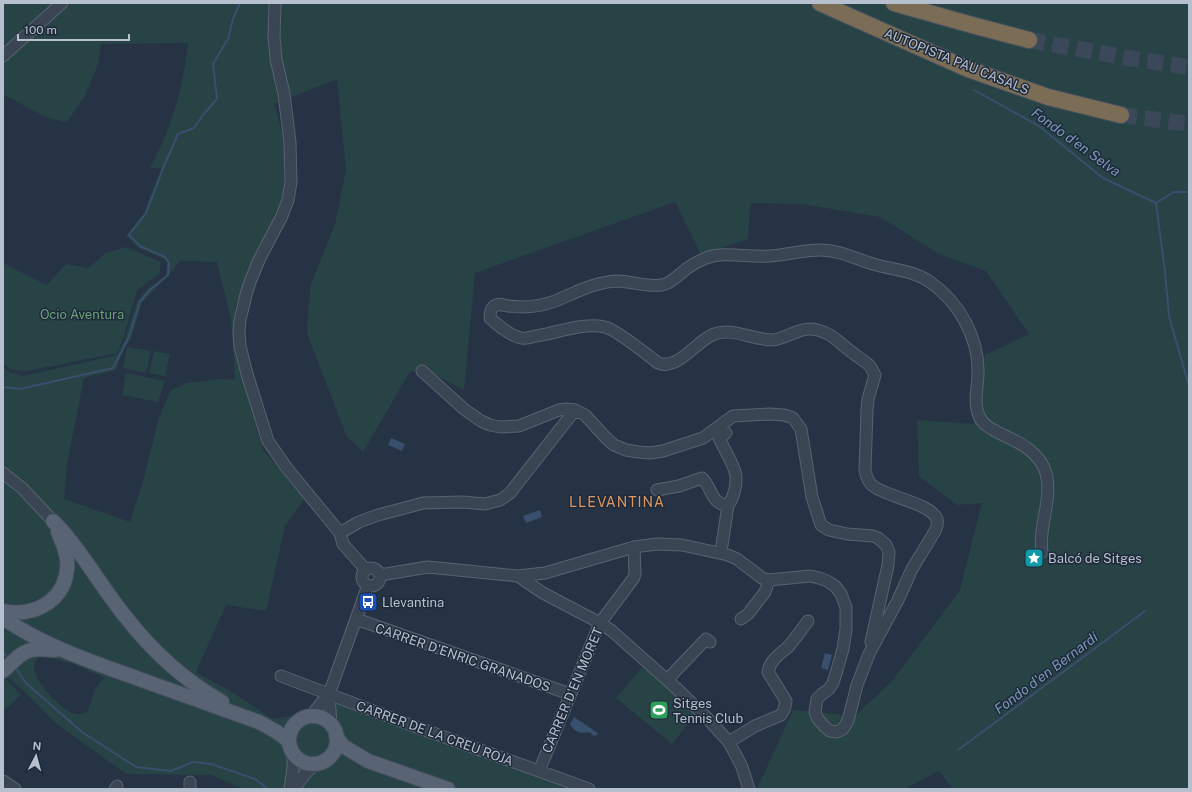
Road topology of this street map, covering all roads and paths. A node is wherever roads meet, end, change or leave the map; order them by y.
1 (62, 3) edge
2 (275, 3) edge
3 (820, 3) edge
4 (894, 3) edge
5 (1029, 40) tunnel mouth
6 (3, 56) edge
7 (1121, 115) tunnel mouth
8 (422, 371) dead end
9 (575, 410) junction
10 (726, 433) dead end
11 (3, 473) edge
12 (658, 490) dead end
13 (728, 505) junction
14 (53, 520) junction
15 (340, 533) junction
16 (634, 547) junction
17 (721, 552) junction
18 (1042, 552) dead end
19 (366, 570) junction
20 (380, 575) junction
21 (518, 576) junction
22 (769, 580) junction
23 (368, 585) junction
24 (3, 611) edge
25 (3, 618) edge
26 (741, 619) dead end
27 (356, 620) junction
28 (808, 621) dead end
29 (600, 623) junction
30 (710, 642) dead end
31 (63, 650) junction
32 (869, 654) junction
33 (9, 665) edge
34 (281, 676) dead end
35 (667, 680) junction
36 (329, 694) junction
37 (570, 694) junction
38 (304, 719) junction
39 (257, 721) junction
40 (333, 731) junction
41 (729, 742) junction
42 (291, 748) junction
43 (368, 761) junction
44 (321, 762) junction
45 (539, 771) junction
46 (3, 781) edge
47 (15, 789) edge
48 (290, 789) edge
49 (294, 789) edge
50 (448, 789) edge
51 (589, 789) edge
52 (749, 789) edge

1 - 6 street
2 - 15 street
3 - 7 highway, AUTOPISTA PAU CASALS
4 - 5 highway
8 - 9 street
9 - 15 street
9 - 32 street
10 - 13 street
11 - 14 street
12 - 13 street
13 - 17 street
14 - 24 main road
14 - 39 main road
15 - 19 street
16 - 17 street
16 - 21 street
16 - 29 street, CARRER D'EN MORET
17 - 22 street
18 - 32 street
19 - 20 street
19 - 23 street
20 - 21 street
20 - 23 street
21 - 29 street
22 - 26 street
22 - 32 street
23 - 27 street
25 - 31 main road
27 - 36 street
27 - 37 street, CARRER D'ENRIC GRANADOS
28 - 41 street
29 - 35 street
29 - 37 street, CARRER D'EN MORET
30 - 35 street
31 - 33 main road
31 - 39 main road
34 - 36 street, CARRER DE LA CREU ROJA
35 - 41 street
36 - 38 street
36 - 40 street
36 - 45 street, CARRER DE LA CREU ROJA
37 - 45 street, CARRER D'EN MORET
38 - 39 main road
38 - 40 main road
38 - 42 main road
39 - 42 main road
40 - 43 main road
40 - 44 main road
41 - 52 street
42 - 44 main road
42 - 48 street
43 - 44 main road
43 - 50 main road
44 - 49 street
45 - 51 street, CARRER DE LA CREU ROJA
46 - 47 street

